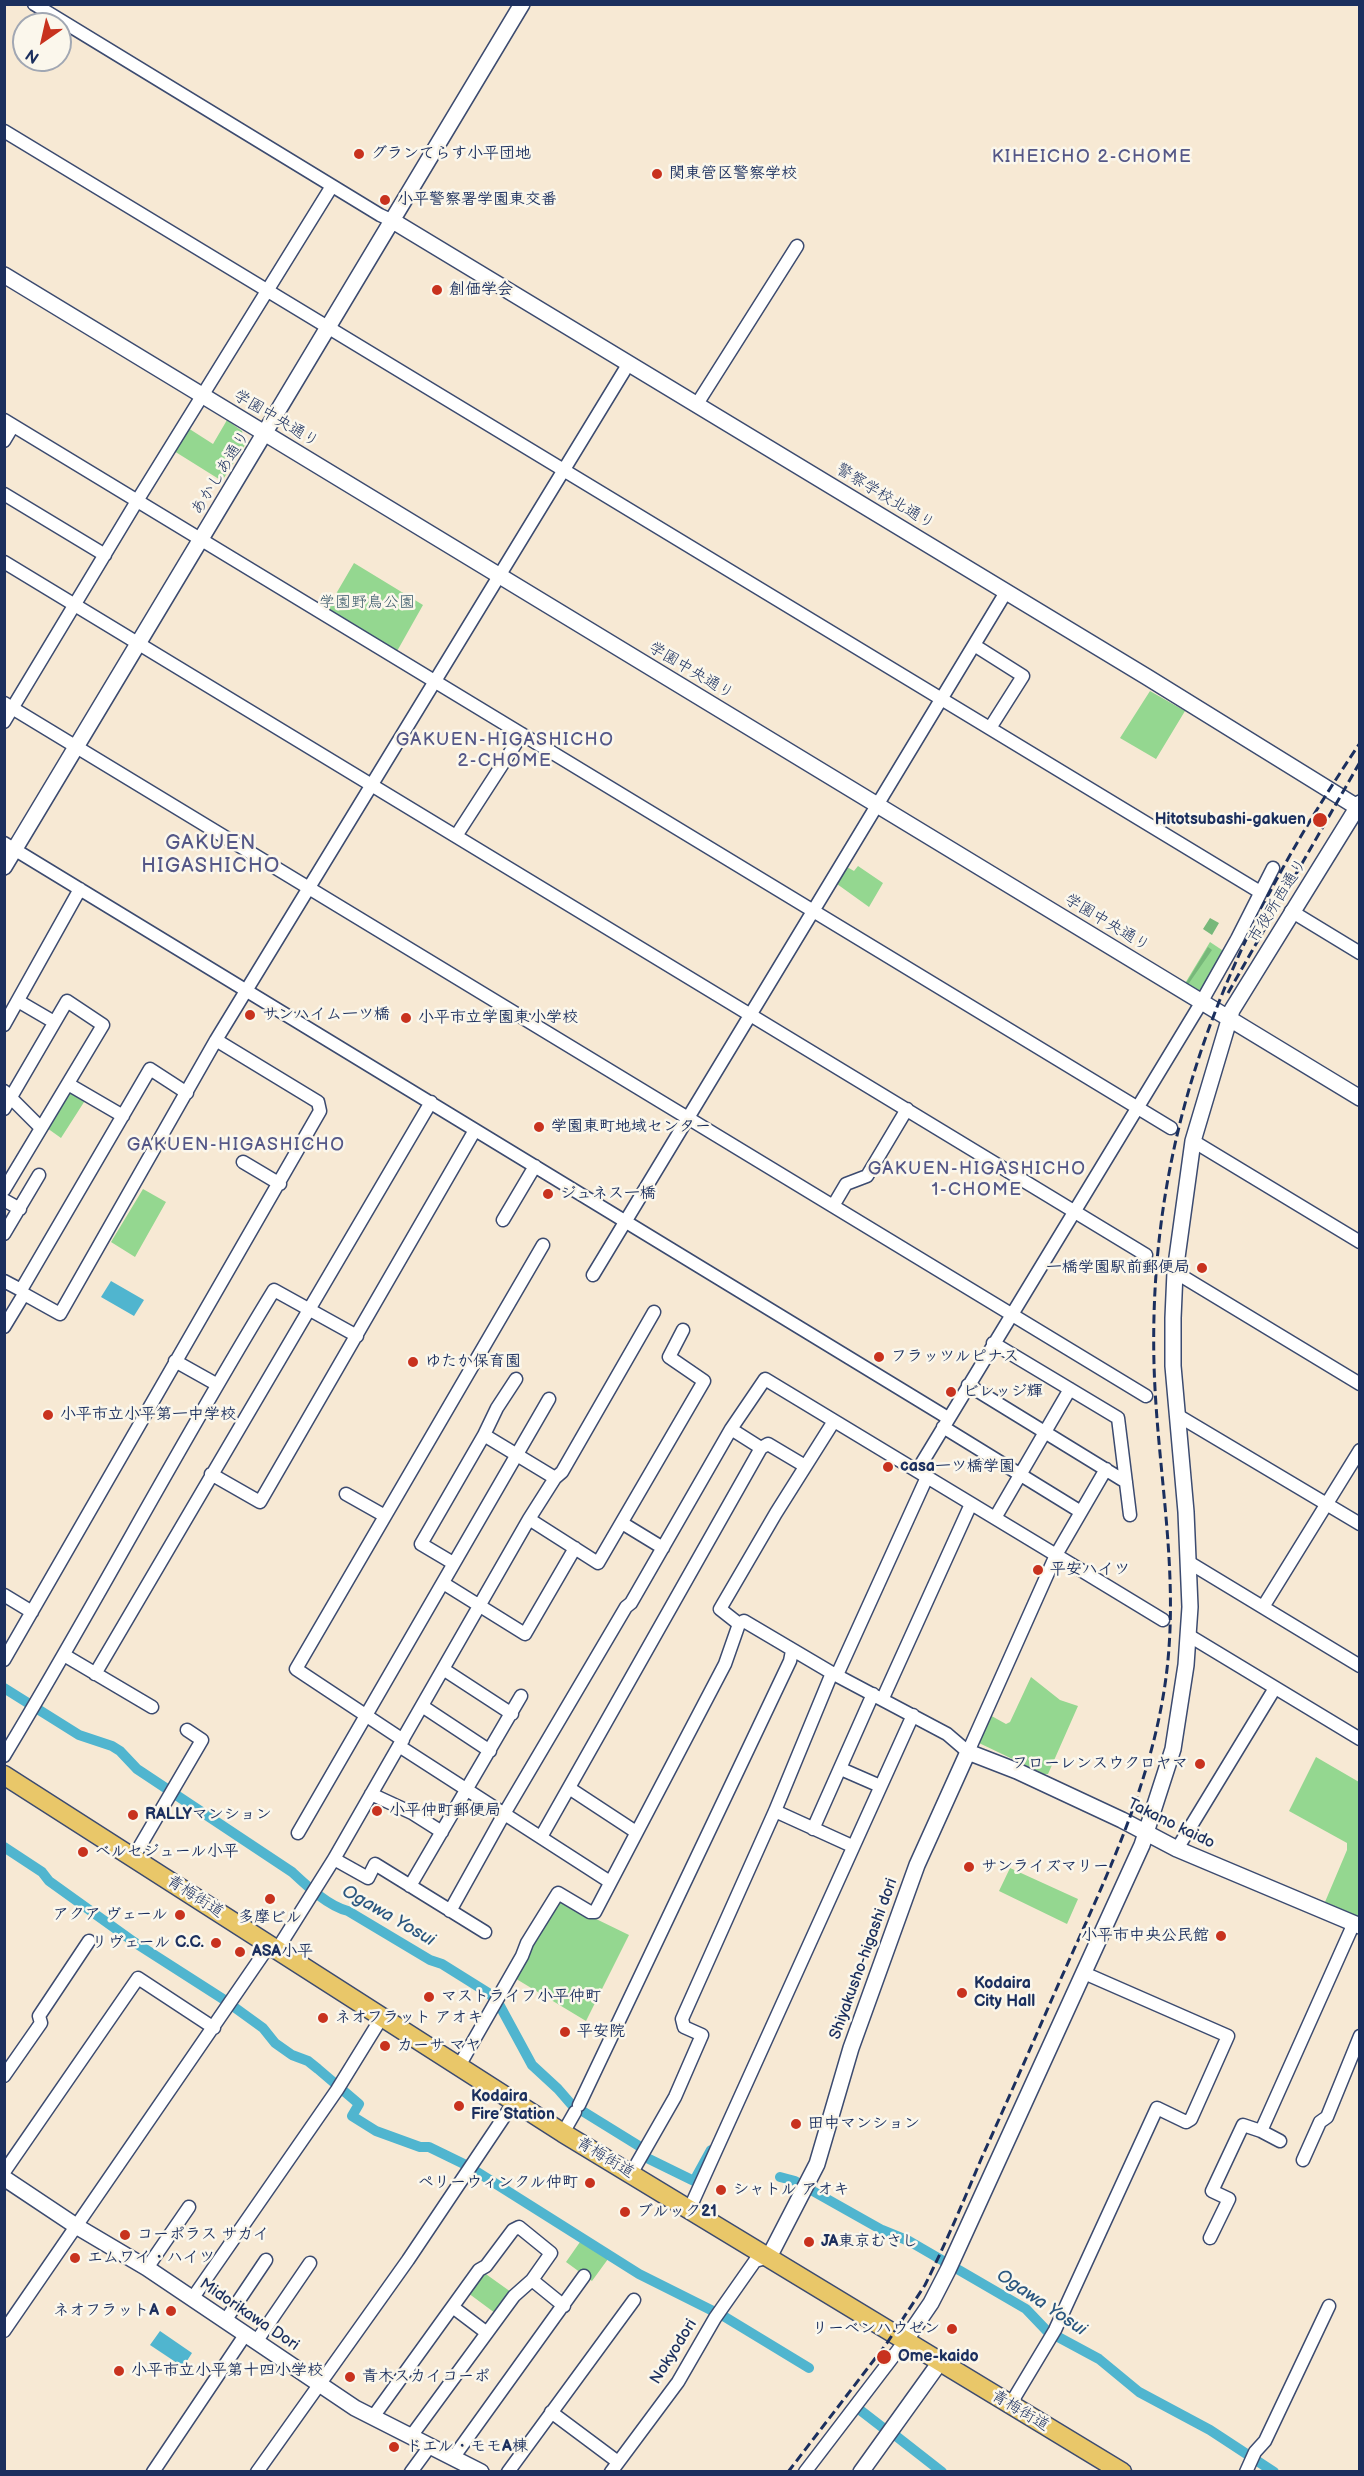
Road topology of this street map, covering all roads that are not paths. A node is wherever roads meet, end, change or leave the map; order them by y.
1 (34, 4) edge
2 (522, 4) edge
3 (4, 131) edge
4 (332, 186) junction
5 (393, 221) junction
6 (796, 246) dead end
7 (4, 275) edge
8 (267, 291) junction
9 (329, 329) junction
10 (629, 363) junction
11 (204, 397) junction
12 (697, 404) junction
13 (9, 423) edge
14 (266, 434) junction
15 (4, 441) edge
16 (564, 470) junction
17 (4, 494) edge
18 (137, 501) junction
19 (201, 540) junction
20 (105, 555) junction
21 (4, 562) edge
22 (499, 576) junction
23 (1006, 592) junction
24 (75, 605) junction
25 (138, 643) junction
26 (974, 645) junction
27 (435, 682) junction
28 (942, 699) junction
29 (9, 706) edge
30 (4, 722) edge
31 (990, 729) junction
32 (522, 734) junction
33 (77, 747) junction
34 (372, 785) junction
35 (878, 805) junction
36 (1358, 809) edge
37 (456, 836) junction
38 (10, 846) edge
39 (4, 867) edge
40 (1273, 868) dead end
41 (310, 888) junction
42 (80, 889) junction
43 (1260, 892) junction
44 (813, 911) junction
45 (1291, 911) junction
46 (1359, 952) edge
47 (246, 991) junction
48 (18, 1001) junction
49 (1200, 1001) junction
50 (751, 1014) junction
51 (1229, 1019) junction
52 (54, 1023) junction
53 (4, 1025) edge
54 (216, 1040) junction
55 (68, 1084) junction
56 (187, 1093) junction
57 (8, 1095) edge
58 (1359, 1098) edge
59 (431, 1102) junction
60 (1138, 1108) junction
61 (907, 1109) junction
62 (4, 1110) edge
63 (123, 1116) junction
64 (688, 1118) junction
65 (41, 1128) junction
66 (1171, 1128) dead end
67 (475, 1130) junction
68 (1193, 1141) junction
69 (243, 1162) dead end
70 (535, 1166) junction
71 (39, 1175) dead end
72 (280, 1184) junction
73 (4, 1190) edge
74 (4, 1200) edge
75 (833, 1206) junction
76 (20, 1209) junction
77 (1074, 1210) junction
78 (503, 1220) dead end
79 (625, 1222) junction
80 (4, 1234) edge
81 (1359, 1242) edge
82 (543, 1245) dead end
83 (1146, 1255) dead end
84 (1175, 1272) junction
85 (593, 1275) dead end
86 (4, 1281) edge
87 (22, 1292) junction
88 (308, 1309) junction
89 (654, 1312) dead end
90 (1011, 1314) junction
91 (4, 1327) edge
92 (683, 1330) dead end
93 (357, 1336) junction
94 (993, 1343) junction
95 (175, 1361) junction
96 (516, 1378) dead end
97 (1359, 1383) edge
98 (216, 1384) junction
99 (968, 1385) junction
100 (1070, 1389) junction
101 (1146, 1396) dead end
102 (549, 1398) dead end
103 (1177, 1414) junction
104 (834, 1421) junction
105 (945, 1422) junction
106 (731, 1429) junction
107 (1045, 1432) junction
108 (484, 1435) junction
109 (761, 1448) junction
110 (1359, 1452) edge
111 (518, 1455) junction
112 (805, 1466) junction
113 (1106, 1470) junction
114 (212, 1474) junction
115 (922, 1474) junction
116 (1020, 1475) junction
117 (555, 1478) junction
118 (1126, 1482) junction
119 (346, 1494) dead end
120 (972, 1504) junction
121 (1326, 1504) junction
122 (1082, 1512) junction
123 (1130, 1515) dead end
124 (385, 1516) junction
125 (995, 1518) junction
126 (529, 1519) junction
127 (622, 1523) junction
128 (1359, 1524) edge
129 (575, 1548) junction
130 (663, 1548) junction
131 (1056, 1555) junction
132 (453, 1563) junction
133 (1190, 1563) junction
134 (443, 1582) junction
135 (4, 1595) edge
136 (479, 1605) junction
137 (1263, 1607) junction
138 (32, 1612) junction
139 (1163, 1620) dead end
140 (739, 1624) junction
141 (1188, 1635) junction
142 (792, 1651) junction
143 (64, 1655) junction
144 (4, 1660) edge
145 (1359, 1666) edge
146 (443, 1670) junction
147 (94, 1674) junction
148 (834, 1674) junction
149 (1275, 1688) junction
150 (521, 1696) dead end
151 (878, 1696) junction
152 (422, 1706) junction
153 (152, 1707) dead end
154 (512, 1714) junction
155 (913, 1715) junction
156 (367, 1716) junction
157 (187, 1730) dead end
158 (1359, 1739) edge
159 (401, 1743) junction
160 (490, 1751) junction
161 (968, 1752) junction
162 (4, 1756) edge
163 (841, 1769) junction
164 (4, 1775) edge
165 (880, 1786) junction
166 (569, 1788) junction
167 (467, 1790) junction
168 (371, 1794) junction
169 (775, 1811) junction
170 (504, 1814) junction
171 (813, 1829) junction
172 (442, 1832) junction
173 (636, 1832) junction
174 (298, 1833) dead end
175 (1145, 1834) junction
176 (541, 1837) junction
177 (852, 1846) junction
178 (1177, 1850) junction
179 (133, 1858) junction
180 (334, 1859) junction
181 (610, 1882) junction
182 (410, 1886) junction
183 (450, 1911) junction
184 (1356, 1925) edge
185 (485, 1932) dead end
186 (89, 1941) dead end
187 (273, 1947) junction
188 (1084, 1973) junction
189 (382, 2017) junction
190 (214, 2028) junction
191 (1359, 2037) edge
192 (459, 2066) junction
193 (4, 2076) edge
194 (514, 2102) junction
195 (1261, 2131) junction
196 (563, 2133) junction
197 (1280, 2140) dead end
198 (1303, 2160) dead end
199 (4, 2172) edge
200 (631, 2174) junction
201 (4, 2178) edge
202 (189, 2207) dead end
203 (689, 2210) junction
204 (76, 2226) junction
205 (1210, 2238) dead end
206 (769, 2257) junction
207 (266, 2260) dead end
208 (310, 2263) dead end
209 (147, 2268) junction
210 (584, 2276) dead end
211 (532, 2280) junction
212 (192, 2299) junction
213 (634, 2300) dead end
214 (564, 2306) junction
215 (1329, 2306) dead end
216 (454, 2307) junction
217 (225, 2321) junction
218 (4, 2331) edge
219 (487, 2333) junction
220 (250, 2338) junction
221 (905, 2341) junction
222 (940, 2362) junction
223 (320, 2383) junction
224 (1010, 2405) junction
225 (551, 2412) junction
226 (373, 2417) junction
227 (411, 2436) junction
228 (430, 2446) junction
229 (453, 2458) junction
230 (1251, 2462) edge
231 (614, 2467) edge
232 (153, 2472) edge
233 (257, 2472) edge
234 (411, 2472) edge
235 (481, 2472) edge
236 (508, 2472) edge
237 (805, 2472) edge
238 (861, 2472) edge
239 (1122, 2472) edge

1 - 4 street
2 - 5 street, あかしあ通り
3 - 8 street
4 - 5 street
4 - 8 street
5 - 9 street, あかしあ通り
5 - 10 street, 警察学校北通り
6 - 12 street
7 - 11 street, 学園中央通り
8 - 9 street
8 - 11 street
9 - 14 street, あかしあ通り
9 - 16 street
10 - 12 street, 警察学校北通り
10 - 16 street
11 - 14 street, 学園中央通り
11 - 18 street
12 - 23 street, 警察学校北通り
13 - 15 street
13 - 18 street
14 - 19 street, あかしあ通り
14 - 22 street, 学園中央通り
16 - 22 street
16 - 28 street
17 - 20 street
18 - 19 street
18 - 20 street
19 - 25 street, あかしあ通り
19 - 27 street
20 - 24 street
21 - 24 street
22 - 27 street
22 - 35 street, 学園中央通り
23 - 26 street
23 - 36 street, 警察学校北通り
24 - 25 street
24 - 29 street
25 - 33 street, あかしあ通り
25 - 34 street
26 - 28 street
26 - 31 street
27 - 32 street
27 - 34 street
28 - 31 street
28 - 35 street
29 - 30 street
29 - 33 street
31 - 43 street
32 - 37 street
32 - 44 street
33 - 38 street, あかしあ通り
33 - 41 street
34 - 37 street
34 - 41 street
35 - 44 street
35 - 49 street, 学園中央通り
36 - 45 street, 市役所西通り
37 - 50 street
38 - 39 street, あかしあ通り
38 - 42 street
40 - 43 street
41 - 47 street
41 - 64 street
42 - 47 street
42 - 48 street
43 - 49 street
44 - 50 street
44 - 60 street
45 - 46 street
45 - 51 street, 市役所西通り
47 - 54 street
47 - 59 street
48 - 52 street
48 - 53 street
49 - 51 street, 学園中央通り
49 - 60 street
50 - 61 street
50 - 64 street
51 - 58 street, 学園中央通り
51 - 68 street, 市役所西通り
52 - 55 street
52 - 57 street
54 - 56 street
54 - 72 street
55 - 63 street
55 - 65 street
56 - 63 street
56 - 87 street
57 - 62 street
57 - 65 street
59 - 67 street
59 - 88 street
60 - 66 street
60 - 77 street
61 - 75 street
61 - 77 street
63 - 87 street
64 - 75 street
64 - 79 street
65 - 73 street
67 - 70 street
67 - 93 street
68 - 81 street
68 - 84 street, 市役所西通り
69 - 72 street
70 - 78 street
70 - 79 street
71 - 76 street
72 - 95 street
74 - 76 street
75 - 90 street
76 - 80 street
77 - 83 street
77 - 90 street
79 - 85 street
79 - 105 street
82 - 124 street
84 - 97 street
84 - 103 street, 市役所西通り
86 - 87 street
87 - 91 street
88 - 93 street
88 - 98 street
88 - 114 street
89 - 117 street
90 - 94 street
90 - 101 street
92 - 127 street
93 - 114 street
94 - 99 street
94 - 100 street
95 - 98 street
95 - 138 street
96 - 108 street
98 - 143 street
99 - 105 street
99 - 107 street
100 - 107 street
100 - 118 street
102 - 111 street
103 - 121 street
103 - 133 street, 市役所西通り
104 - 106 street
104 - 112 street
104 - 115 street
105 - 115 street
105 - 116 street
106 - 109 street
106 - 130 street
107 - 113 street
107 - 116 street
108 - 111 street
108 - 132 street
109 - 112 street
109 - 166 street
110 - 121 street
111 - 117 street
111 - 132 street
112 - 140 street
113 - 118 street
113 - 122 street
114 - 147 street
115 - 120 street
115 - 148 street
116 - 122 street
116 - 125 street
117 - 126 street
118 - 123 street
119 - 124 street
120 - 125 street
120 - 151 street
121 - 128 street
121 - 137 street
122 - 131 street
124 - 156 street
125 - 131 street
126 - 129 street
126 - 136 street
127 - 129 street
127 - 130 street
129 - 136 street
130 - 170 street
131 - 139 street
131 - 161 street
132 - 134 street
133 - 137 street
133 - 141 street, 市役所西通り
134 - 136 street
134 - 156 street
135 - 138 street
136 - 146 street
137 - 145 street
138 - 144 street
140 - 142 street
140 - 173 street
141 - 149 street
141 - 175 street, 市役所西通り
142 - 148 street
142 - 196 street
143 - 147 street
143 - 162 street
146 - 152 street
146 - 154 street
147 - 153 street
148 - 151 street
148 - 169 street
149 - 158 street
149 - 178 street
150 - 154 street
151 - 155 street
151 - 163 street
152 - 159 street
152 - 160 street
154 - 160 street
155 - 161 street
155 - 165 street
156 - 159 street
156 - 174 street
157 - 179 street
159 - 167 street
159 - 168 street
160 - 167 street
161 - 175 street, Takano kaido
161 - 206 street, Shiyakusho-higashi dori
163 - 165 street
163 - 171 street
164 - 179 main road, 青梅街道
165 - 177 street
166 - 173 street
166 - 176 street
167 - 170 street
167 - 172 street
168 - 172 street
168 - 180 street
169 - 171 street
169 - 200 street
170 - 176 street
170 - 183 street
171 - 177 street
172 - 182 street
173 - 181 street
175 - 178 street, Takano kaido
175 - 188 street, 市役所西通り
176 - 181 street
177 - 203 street
178 - 184 street, Takano kaido
179 - 187 main road, 青梅街道
180 - 182 street
180 - 187 street
181 - 192 street
182 - 183 street
183 - 185 street
184 - 195 street
186 - 193 street
187 - 189 main road, 青梅街道
187 - 190 street
188 - 221 street, 市役所西通り
188 - 224 street
189 - 192 main road, 青梅街道
189 - 212 street
190 - 199 street
190 - 204 street
191 - 198 street
192 - 194 main road, 青梅街道
194 - 196 main road, 青梅街道
194 - 223 street
195 - 197 street
195 - 205 street
196 - 200 main road, 青梅街道
200 - 203 main road, 青梅街道
201 - 204 street, Midorikawa Dori
202 - 209 street
203 - 206 main road, 青梅街道
204 - 209 street, Midorikawa Dori
204 - 218 street
206 - 221 main road, 青梅街道
206 - 231 street, Nokyodori
207 - 217 street
208 - 220 street
209 - 212 street, Midorikawa Dori
210 - 214 street
211 - 214 street
211 - 216 street
211 - 219 street
212 - 217 street, Midorikawa Dori
213 - 225 street
214 - 229 street
215 - 230 street
216 - 219 street
216 - 226 street
217 - 220 street, Midorikawa Dori
219 - 227 street
220 - 223 street, Midorikawa Dori
220 - 232 street
221 - 222 main road, 青梅街道
221 - 237 street
222 - 224 main road, 青梅街道
222 - 238 street
223 - 226 street, Midorikawa Dori
223 - 233 street
224 - 239 main road, 青梅街道
225 - 231 street
225 - 236 street
226 - 227 street, Midorikawa Dori
227 - 228 street, Midorikawa Dori
228 - 229 street, Midorikawa Dori
228 - 234 street
229 - 235 street, Midorikawa Dori

